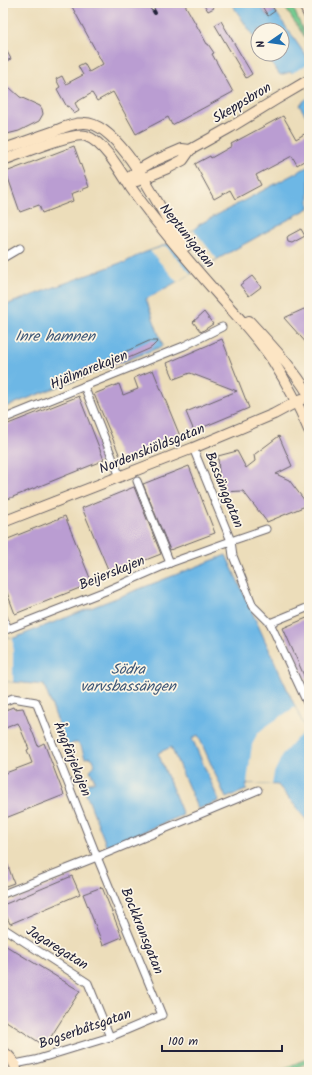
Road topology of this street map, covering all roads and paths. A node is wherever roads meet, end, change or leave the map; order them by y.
1 (304, 3) edge
2 (309, 16) edge
3 (309, 80) edge
4 (3, 150) edge
5 (3, 160) edge
6 (141, 174) junction
7 (128, 182) junction
8 (176, 240) junction
9 (20, 248) dead end
10 (3, 258) edge
11 (200, 269) junction
12 (222, 327) dead end
13 (84, 386) junction
14 (309, 395) edge
15 (297, 402) junction
16 (3, 419) edge
17 (309, 430) edge
18 (193, 448) junction
19 (120, 477) junction
20 (137, 481) dead end
21 (3, 522) edge
22 (266, 529) dead end
23 (231, 541) junction
24 (170, 563) junction
25 (309, 607) edge
26 (3, 617) edge
27 (270, 623) junction
28 (5, 629) edge
29 (3, 702) edge
30 (309, 707) edge
31 (258, 790) dead end
32 (97, 857) junction
33 (3, 894) edge
34 (3, 928) edge
35 (162, 1015) joint
36 (110, 1037) junction
37 (3, 1052) edge
38 (16, 1068) edge

1 - 2 street
3 - 6 street, Skeppsbron
4 - 6 street, Neptunigatan
5 - 7 street, Neptunigatan
6 - 7 street, Skeppsbron
6 - 8 street, Neptunigatan
7 - 8 street, Neptunigatan
8 - 11 street, Neptunigatan
9 - 10 street
11 - 14 street, Neptunigatan
11 - 15 street, Neptunigatan
12 - 13 street, Hjälmarekajen
13 - 16 street, Hjälmarekajen
13 - 19 street
14 - 15 street, Nordenskiöldsgatan
15 - 17 street, Neptunigatan
15 - 18 street, Nordenskiöldsgatan
18 - 19 street, Nordenskiöldsgatan
18 - 23 street, Bassänggatan
19 - 21 street, Nordenskiöldsgatan
20 - 24 street
22 - 23 street, Beijerskajen
23 - 24 street, Beijerskajen
23 - 27 street, Bassänggatan
24 - 28 street, Beijerskajen
25 - 27 street
26 - 28 street
27 - 30 street
29 - 32 street, Ångfärjekajen
31 - 32 street
32 - 33 street
32 - 35 street, Bockkransgatan
34 - 36 street, Jagaregatan
35 - 36 street, Bogserbåtsgatan
36 - 38 street, Bogserbåtsgatan
37 - 38 street

